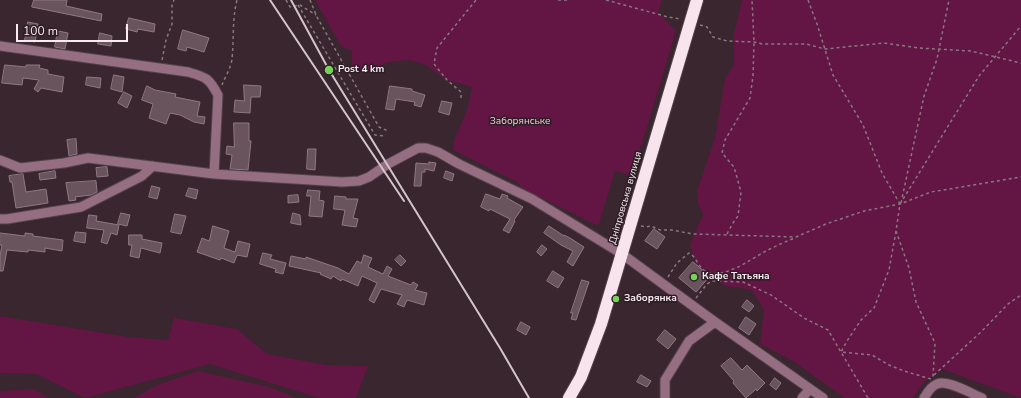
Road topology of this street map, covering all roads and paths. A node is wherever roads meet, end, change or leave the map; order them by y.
1 (174, 0) edge
2 (237, 0) edge
3 (286, 0) edge
4 (310, 0) edge
5 (476, 0) edge
6 (558, 0) edge
7 (567, 0) edge
8 (606, 0) edge
9 (697, 0) edge
10 (752, 0) edge
11 (808, 0) edge
12 (949, 0) edge
13 (298, 5) junction
14 (318, 16) junction
15 (690, 22) junction
16 (1021, 26) edge
17 (754, 42) junction
18 (0, 46) edge
19 (825, 49) junction
20 (939, 49) junction
21 (995, 57) junction
22 (1021, 64) edge
23 (160, 68) junction
24 (218, 94) junction
25 (461, 98) dead end
26 (388, 131) dead end
27 (386, 136) dead end
28 (0, 160) edge
29 (154, 166) junction
30 (214, 174) junction
31 (1021, 177) edge
32 (900, 204) junction
33 (0, 219) edge
34 (631, 224) junction
35 (896, 231) junction
36 (727, 234) junction
37 (796, 237) junction
38 (622, 254) junction
39 (663, 284) junction
40 (1021, 295) edge
41 (692, 305) junction
42 (715, 322) junction
43 (841, 352) junction
44 (933, 376) junction
45 (931, 379) junction
46 (927, 383) dead end
47 (810, 389) junction
48 (569, 398) edge
49 (666, 398) edge
50 (802, 398) edge
51 (823, 398) edge
52 (868, 398) edge
53 (924, 398) edge
54 (982, 398) edge

1 - 23 path
2 - 24 path
3 - 13 path
4 - 14 path
5 - 25 path
6 - 7 path
8 - 15 path
9 - 15 highway, Дніпровська вулиця
10 - 17 path
11 - 19 path
12 - 20 path
13 - 14 path
13 - 27 path
14 - 26 path
15 - 17 path
15 - 34 highway, Дніпровська вулиця
16 - 21 path
17 - 19 path
17 - 36 path
18 - 23 street
19 - 20 path
19 - 32 path
20 - 21 path
20 - 32 path
21 - 22 path
21 - 32 path
23 - 24 street
24 - 30 street
28 - 29 street
29 - 30 street
29 - 33 street
30 - 38 street
31 - 32 path
32 - 35 path
32 - 37 path
34 - 36 path
34 - 38 highway, Дніпровська вулиця
35 - 43 path
35 - 44 path
36 - 37 path
37 - 39 path
38 - 39 street
38 - 48 highway, Дніпровська вулиця
39 - 41 street
40 - 44 path
41 - 42 street
41 - 43 path
42 - 47 street
42 - 49 street
43 - 45 path
43 - 52 path
44 - 45 path
45 - 46 path
47 - 50 street
47 - 51 street
53 - 54 street

